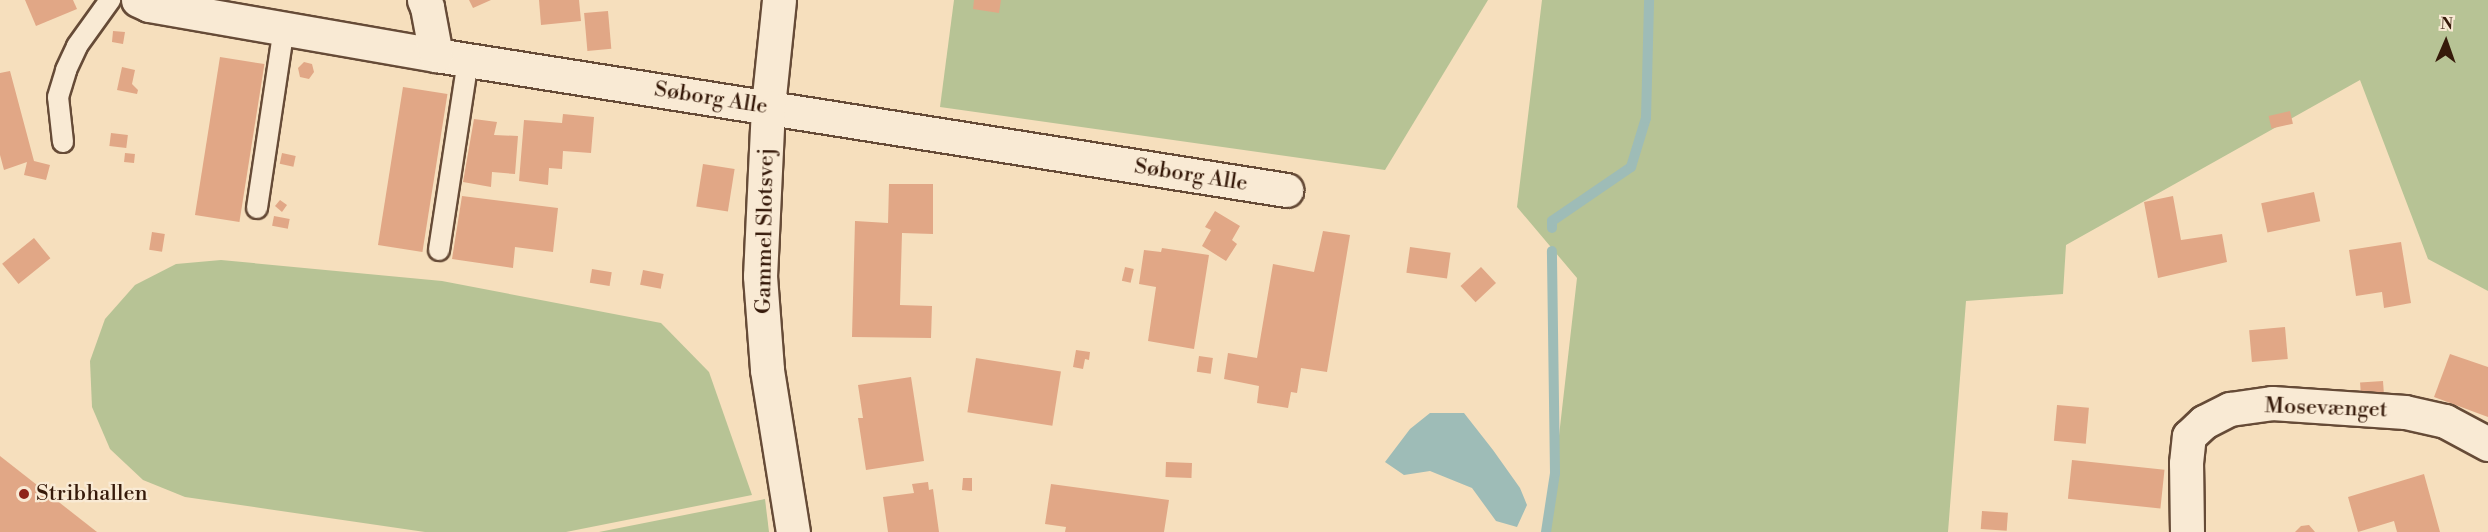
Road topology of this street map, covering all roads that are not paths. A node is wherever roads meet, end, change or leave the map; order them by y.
1 (110, 0) edge
2 (138, 0) edge
3 (424, 0) edge
4 (779, 0) edge
5 (284, 28) junction
6 (436, 55) junction
7 (468, 60) junction
8 (768, 107) junction
9 (63, 142) dead end
10 (1286, 190) dead end
11 (257, 208) dead end
12 (439, 250) dead end
13 (2488, 444) edge
14 (793, 532) edge
15 (2187, 532) edge

1 - 9 lane
2 - 5 street, Søborg Alle
3 - 6 street
4 - 8 street, Gammel Slotsvej
5 - 6 street, Søborg Alle
5 - 11 lane
6 - 7 street, Søborg Alle
7 - 8 street, Søborg Alle
7 - 12 lane
8 - 10 street, Søborg Alle
8 - 14 street, Gammel Slotsvej
13 - 15 street, Mosevænget

